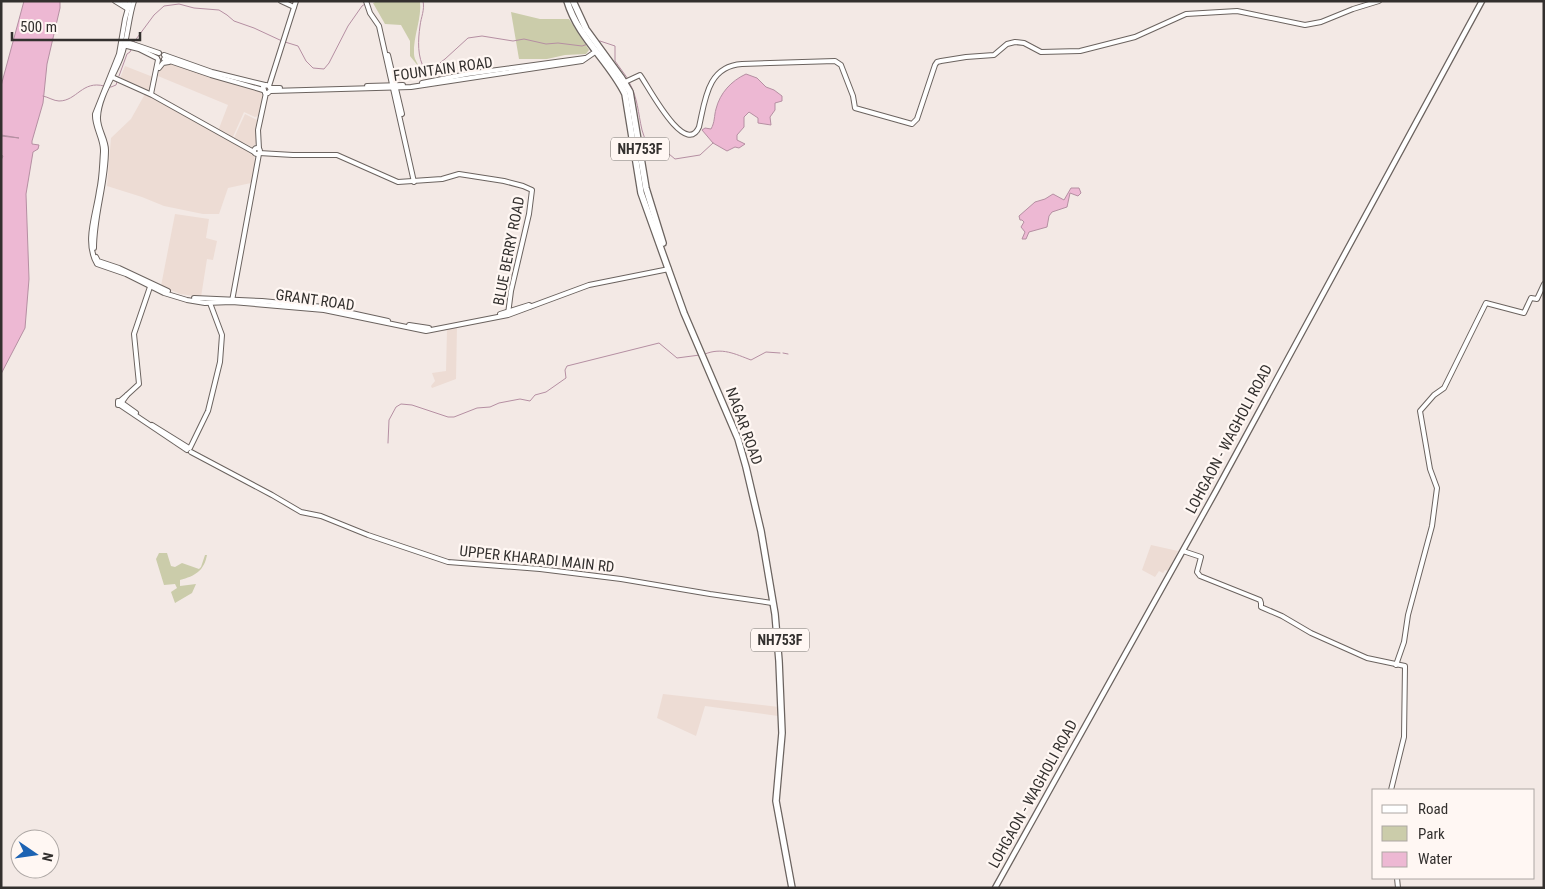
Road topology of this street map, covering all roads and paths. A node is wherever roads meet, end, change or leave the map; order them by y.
1 (115, 1) edge
2 (122, 1) edge
3 (280, 1) edge
4 (296, 1) edge
5 (570, 1) edge
6 (1379, 1) edge
7 (1482, 1) edge
8 (367, 3) edge
9 (131, 6) edge
10 (294, 7) junction
11 (126, 34) junction
12 (123, 43) junction
13 (133, 45) junction
14 (598, 52) junction
15 (122, 53) junction
16 (161, 58) junction
17 (171, 61) junction
18 (159, 68) junction
19 (115, 71) junction
20 (156, 75) junction
21 (111, 76) junction
22 (120, 80) junction
23 (625, 82) junction
24 (107, 86) junction
25 (394, 87) junction
26 (152, 88) junction
27 (268, 89) junction
28 (144, 91) junction
29 (150, 94) junction
30 (256, 150) junction
31 (102, 178) junction
32 (414, 181) junction
33 (645, 193) junction
34 (669, 269) junction
35 (1544, 284) edge
36 (151, 285) junction
37 (232, 301) junction
38 (210, 303) junction
39 (508, 314) junction
40 (189, 449) junction
41 (760, 525) junction
42 (1183, 551) junction
43 (772, 603) junction
44 (1396, 664) junction
45 (1391, 789) edge
46 (793, 888) edge
47 (995, 888) edge

1 - 9 street
2 - 9 street
3 - 10 street
4 - 10 street
5 - 14 highway
6 - 23 street
7 - 42 main road, LOHGAON - WAGHOLI ROAD
8 - 25 street
9 - 11 street
9 - 12 street
10 - 27 street
11 - 12 street
11 - 13 street
12 - 13 street, FOUNTAIN ROAD
12 - 15 street
12 - 21 street
13 - 15 street
13 - 16 street, FOUNTAIN ROAD
14 - 23 highway, NAGAR ROAD / NH753F
14 - 25 street, FOUNTAIN ROAD
14 - 33 highway, NAGAR ROAD / NH753F
14 - 33 highway
15 - 19 street
16 - 17 street, FOUNTAIN ROAD
16 - 18 street
16 - 20 street
16 - 27 street, FOUNTAIN ROAD
17 - 18 street
17 - 27 street, FOUNTAIN ROAD
18 - 20 street
19 - 21 street
19 - 22 street
20 - 26 street
21 - 22 street
21 - 24 street
22 - 24 street
22 - 28 street
23 - 33 highway, NAGAR ROAD / NH753F
24 - 31 street
25 - 27 street, FOUNTAIN ROAD
25 - 32 street
26 - 28 street
26 - 29 street
27 - 30 street
28 - 29 street
29 - 30 street
30 - 32 street
30 - 37 street
31 - 36 street, GRANT ROAD
31 - 36 street, GRANT ROAD
32 - 39 street, BLUE BERRY ROAD
33 - 34 highway, NAGAR ROAD / NH753F
34 - 39 street, GRANT ROAD
34 - 41 highway, NAGAR ROAD / NH753F
34 - 41 highway, NAGAR ROAD / NH753F
35 - 44 street
36 - 37 street, GRANT ROAD
36 - 38 street, GRANT ROAD
36 - 40 street, UPPER KHARADI MAIN RD
37 - 38 street, GRANT ROAD
37 - 39 street, GRANT ROAD
38 - 40 street
40 - 43 street, UPPER KHARADI MAIN RD
41 - 43 highway, NAGAR ROAD / NH753F
41 - 46 highway, NAGAR ROAD / NH753F
42 - 44 street
42 - 47 main road, LOHGAON - WAGHOLI ROAD
43 - 46 highway, NAGAR ROAD / NH753F
44 - 45 street

